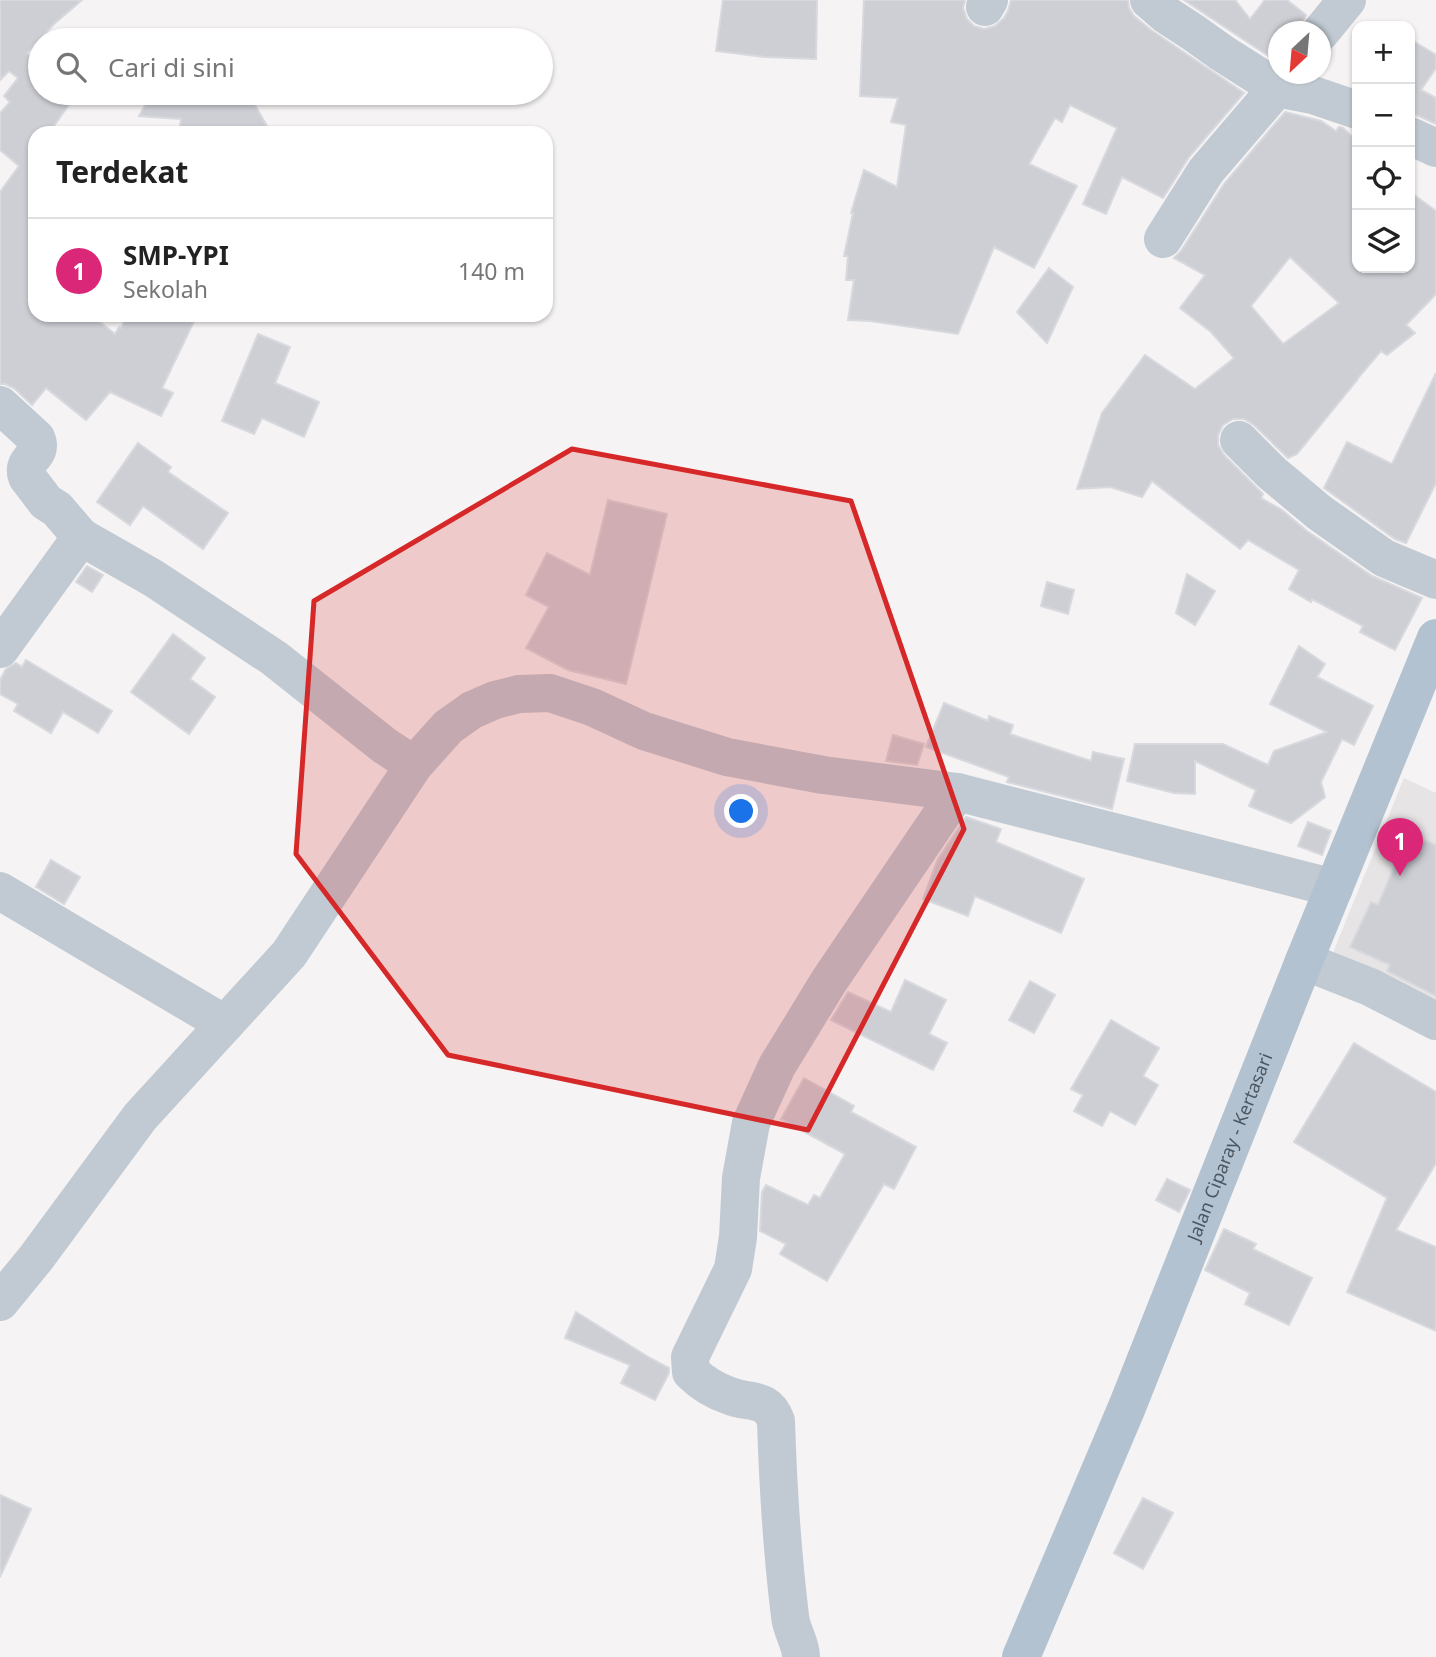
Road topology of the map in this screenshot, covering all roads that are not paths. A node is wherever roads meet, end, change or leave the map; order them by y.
1 (1149, 0) edge
2 (1347, 0) edge
3 (1330, 21) edge
4 (1268, 74) edge
5 (1280, 84) edge
6 (1289, 84) edge
7 (1352, 108) edge
8 (1415, 138) edge
9 (1436, 148) edge
10 (1163, 239) dead end
11 (0, 405) edge
12 (1239, 440) dead end
13 (81, 537) junction
14 (1436, 580) edge
15 (1436, 638) edge
16 (0, 649) edge
17 (414, 765) junction
18 (957, 792) junction
19 (1334, 888) junction
20 (0, 891) edge
21 (1304, 961) junction
22 (1436, 1021) edge
23 (225, 1024) junction
24 (0, 1302) edge
25 (801, 1657) edge
26 (1021, 1657) edge

1 - 4 street
2 - 3 street
5 - 10 street
6 - 7 street
8 - 9 street
11 - 13 street
12 - 14 street
13 - 16 street
13 - 17 street
15 - 19 main road, Jalan Ciparay - Kertasari
17 - 18 street
17 - 23 street
18 - 19 street
18 - 25 street
19 - 21 main road, Jalan Ciparay - Kertasari
20 - 23 street
21 - 22 street
21 - 26 main road, Jalan Ciparay - Kertasari
23 - 24 street

